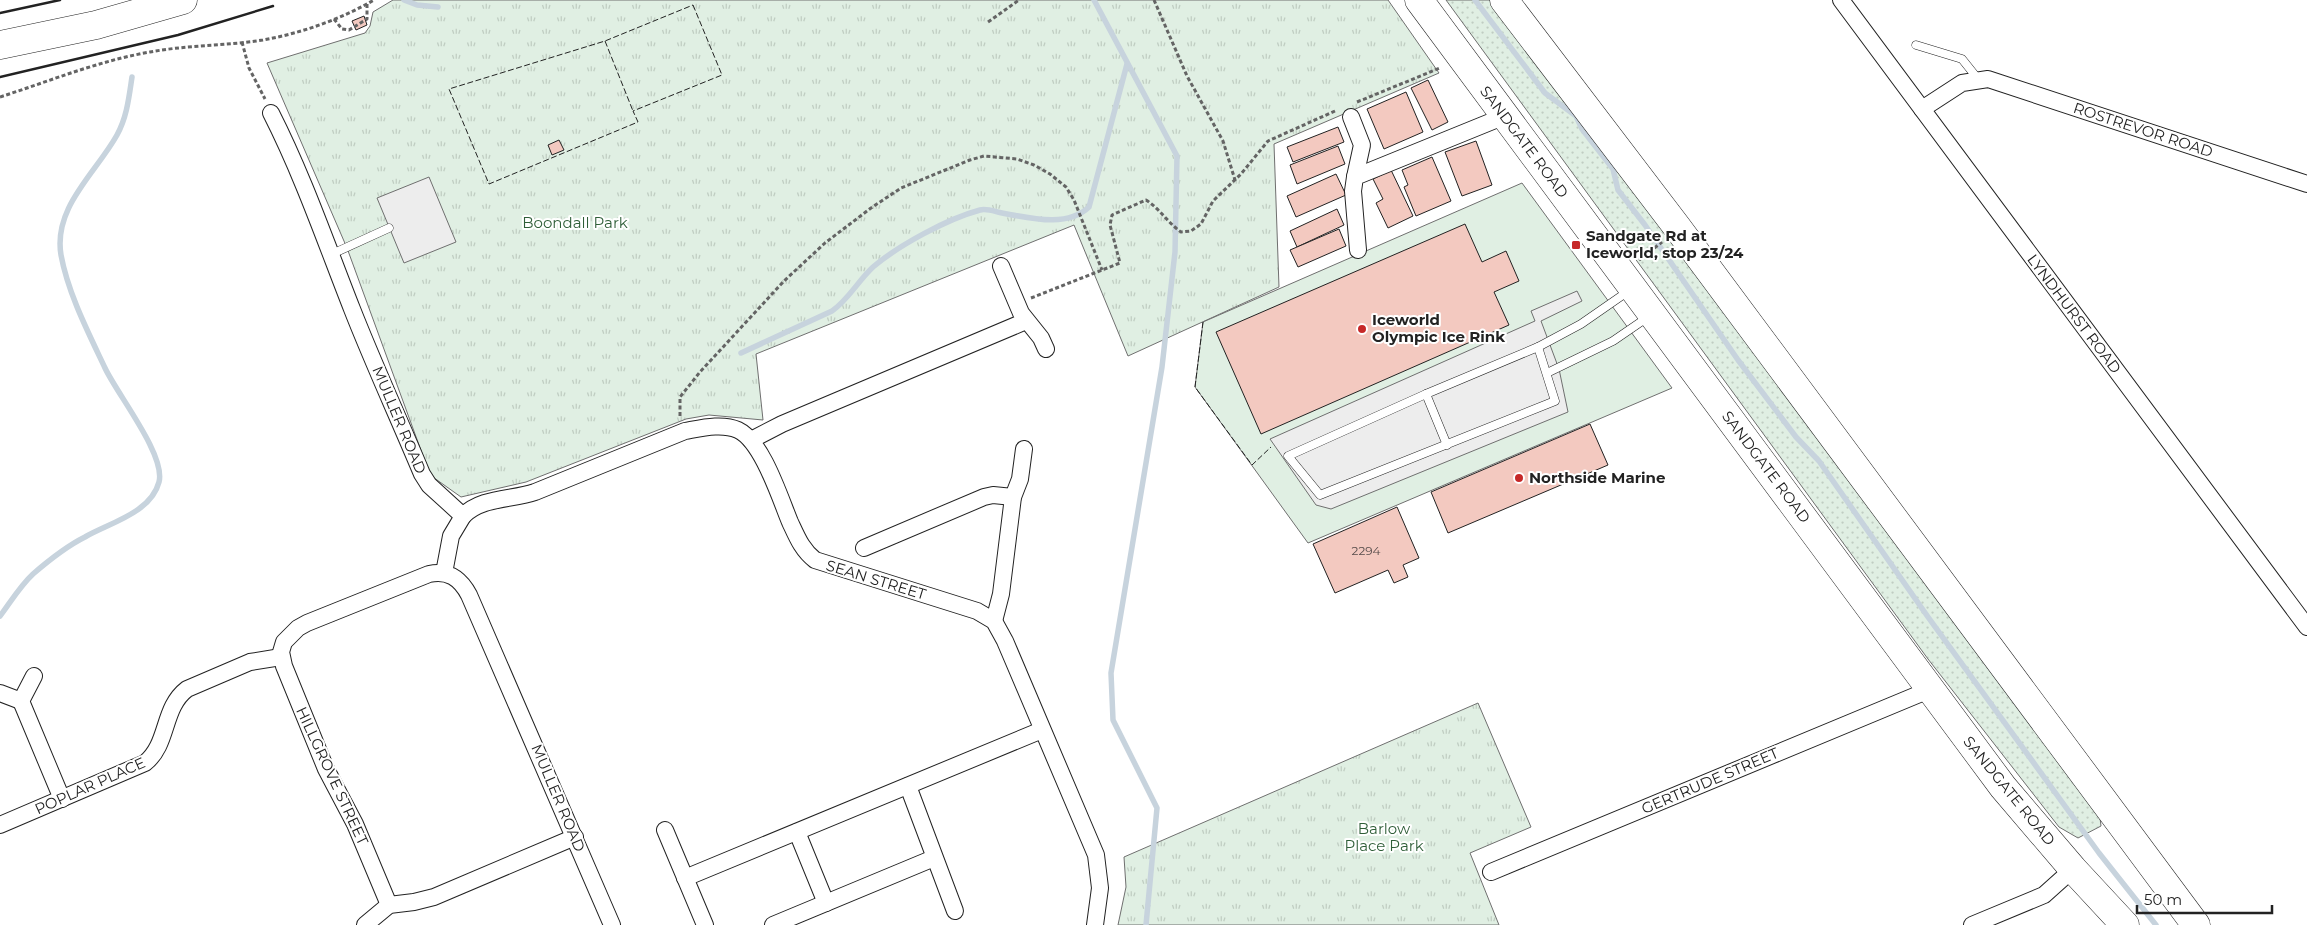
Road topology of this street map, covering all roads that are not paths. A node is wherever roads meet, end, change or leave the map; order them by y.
1 (183, 0) edge
2 (1419, 0) edge
3 (1504, 0) edge
4 (1842, 0) edge
5 (0, 44) edge
6 (1916, 45) dead end
7 (1978, 79) junction
8 (1922, 109) junction
9 (1346, 111) road end
10 (271, 113) road end
11 (1505, 116) junction
12 (1355, 176) junction
13 (2307, 184) edge
14 (389, 228) dead end
15 (1358, 250) dead end
16 (332, 254) junction
17 (1001, 266) dead end
18 (1633, 277) junction
19 (1652, 313) junction
20 (1026, 321) junction
21 (1538, 347) junction
22 (1046, 350) dead end
23 (1547, 373) junction
24 (1426, 394) junction
25 (751, 440) junction
26 (1447, 445) junction
27 (1024, 449) dead end
28 (1013, 498) junction
29 (463, 516) junction
30 (864, 548) dead end
31 (444, 573) junction
32 (994, 621) junction
33 (2307, 627) edge
34 (282, 657) junction
35 (34, 676) dead end
36 (1930, 690) junction
37 (0, 693) edge
38 (21, 701) junction
39 (1042, 730) junction
40 (908, 786) junction
41 (62, 799) junction
42 (0, 825) edge
43 (665, 830) dead end
44 (797, 832) junction
45 (575, 837) junction
46 (934, 858) junction
47 (2073, 868) junction
48 (1491, 872) dead end
49 (685, 878) junction
50 (826, 903) junction
51 (389, 906) junction
52 (955, 911) dead end
53 (365, 925) edge
54 (612, 925) edge
55 (704, 925) edge
56 (773, 925) edge
57 (1095, 925) edge
58 (1972, 925) edge
59 (2126, 925) edge
60 (2196, 925) edge

1 - 5 highway
2 - 11 highway, SANDGATE ROAD
3 - 60 highway
4 - 8 street, LYNDHURST ROAD
6 - 7 lane
7 - 8 street, ROSTREVOR ROAD
7 - 13 street, ROSTREVOR ROAD
8 - 33 street, LYNDHURST ROAD
9 - 12 street
10 - 16 street, MULLER ROAD
11 - 12 street
11 - 18 highway, SANDGATE ROAD
12 - 15 street
14 - 16 lane
16 - 29 street, MULLER ROAD
17 - 20 street
18 - 19 highway, SANDGATE ROAD
18 - 21 lane
19 - 23 lane
19 - 36 highway, SANDGATE ROAD
20 - 22 street
20 - 25 street
21 - 23 lane
21 - 24 lane
23 - 26 lane
24 - 26 lane
24 - 26 lane
25 - 29 street
25 - 32 street, SEAN STREET
27 - 28 street
28 - 30 street
28 - 32 street
29 - 31 street
31 - 34 street
31 - 45 street, MULLER ROAD
32 - 39 street
34 - 41 street, POPLAR PLACE
34 - 51 street, HILLGROVE STREET
35 - 38 street
36 - 47 highway, SANDGATE ROAD
36 - 48 street, GERTRUDE STREET
37 - 38 street
38 - 41 street
39 - 40 street
39 - 57 street
40 - 44 street
40 - 46 street
41 - 42 street, POPLAR PLACE
43 - 49 street
44 - 49 street
44 - 50 street
45 - 51 street
45 - 54 street, MULLER ROAD
46 - 50 street
46 - 52 street
47 - 58 street
47 - 59 highway, SANDGATE ROAD
49 - 55 street
50 - 56 street
51 - 53 street

